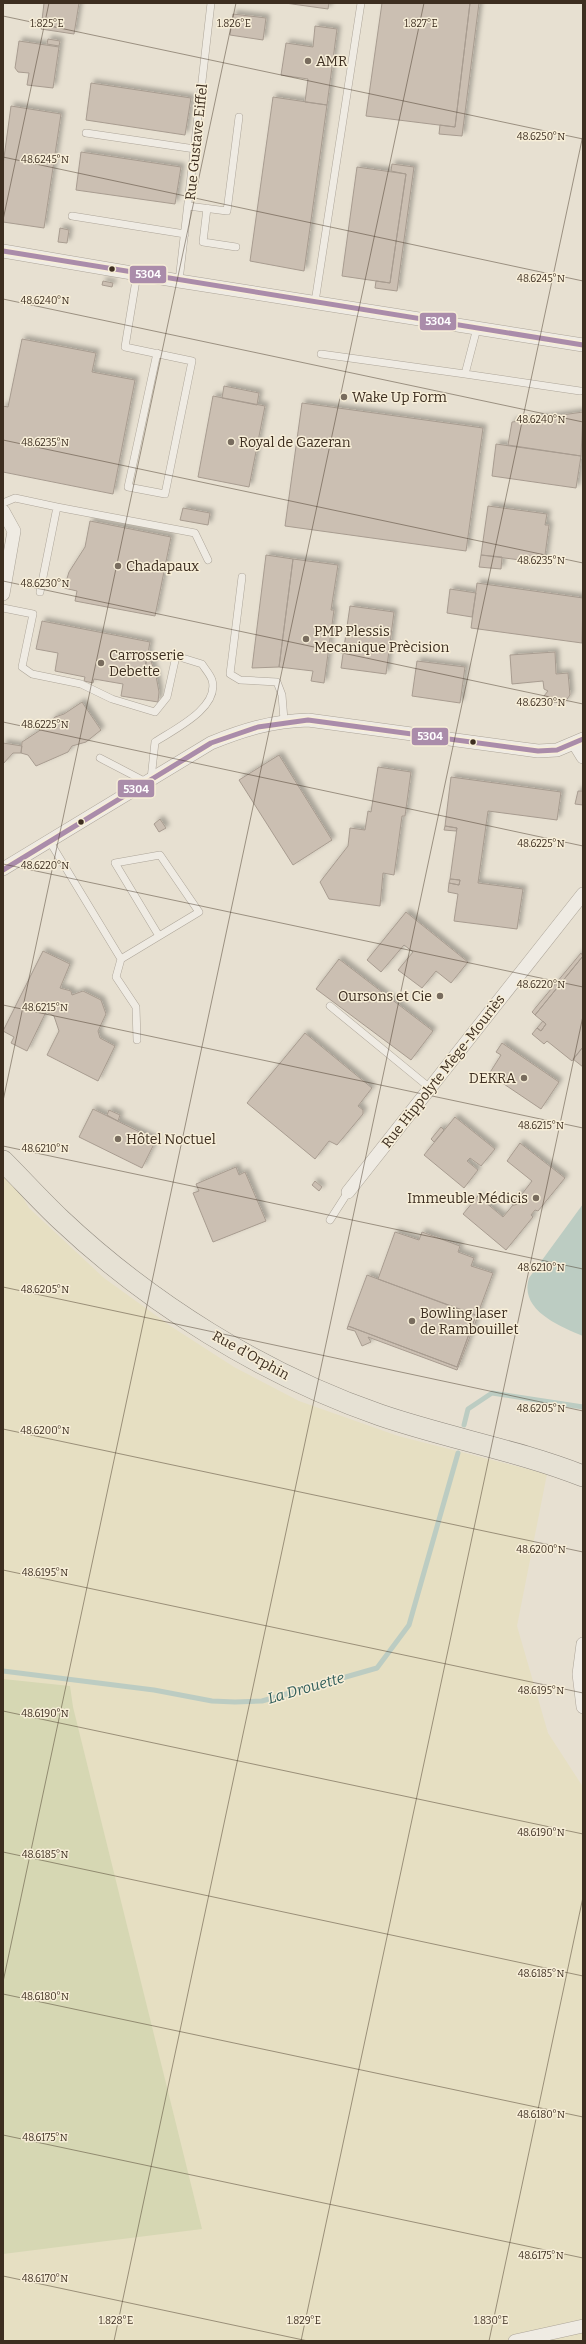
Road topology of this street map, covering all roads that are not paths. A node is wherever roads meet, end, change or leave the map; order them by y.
1 (211, 3) edge
2 (361, 3) edge
3 (239, 117) dead end
4 (86, 133) dead end
5 (195, 149) junction
6 (188, 206) junction
7 (207, 208) junction
8 (72, 216) dead end
9 (185, 234) junction
10 (236, 247) dead end
11 (3, 251) edge
12 (137, 274) junction
13 (179, 282) junction
14 (315, 302) junction
15 (477, 328) junction
16 (583, 345) edge
17 (157, 353) junction
18 (321, 354) dead end
19 (465, 374) junction
20 (580, 391) dead end
21 (3, 503) edge
22 (57, 507) junction
23 (3, 511) edge
24 (208, 560) dead end
25 (242, 577) dead end
26 (40, 592) dead end
27 (3, 594) edge
28 (3, 608) edge
29 (284, 720) junction
30 (579, 741) edge
31 (583, 757) edge
32 (100, 758) dead end
33 (149, 781) junction
34 (50, 842) junction
35 (3, 869) edge
36 (583, 894) edge
37 (159, 936) junction
38 (121, 959) junction
39 (330, 1006) dead end
40 (137, 1040) dead end
41 (430, 1088) junction
42 (3, 1161) edge
43 (348, 1192) joint
44 (330, 1220) dead end
45 (548, 1462) junction
46 (583, 1464) edge
47 (583, 1476) edge
48 (583, 1644) edge
49 (583, 1707) edge
50 (583, 2326) edge
51 (515, 2341) edge

1 - 5 lane, Rue Gustave Eiffel
2 - 14 lane
3 - 7 lane
4 - 5 lane
5 - 6 lane, Rue Gustave Eiffel
6 - 7 lane
6 - 9 lane, Rue Gustave Eiffel
7 - 10 lane
8 - 9 lane
9 - 13 lane, Rue Gustave Eiffel
11 - 12 street
12 - 13 street
12 - 17 lane
13 - 14 street
14 - 15 street
15 - 16 street
15 - 19 lane
17 - 17 lane
18 - 19 lane
19 - 20 lane
21 - 22 lane
22 - 24 lane
22 - 26 lane
23 - 27 street
25 - 29 lane
28 - 33 lane
29 - 30 street
29 - 33 street
30 - 31 street
32 - 33 lane
33 - 34 street
34 - 35 street
34 - 38 lane
36 - 41 street, Rue Hippolyte Mège-Mouriès
37 - 37 lane
37 - 38 lane
38 - 40 lane
39 - 41 lane
41 - 43 street, Rue Hippolyte Mège-Mouriès
42 - 45 main road, Rue d'Orphin
43 - 44 lane
45 - 46 main road, Rue d'Orphin
45 - 47 main road, Rue d'Orphin
48 - 49 street
50 - 51 street

